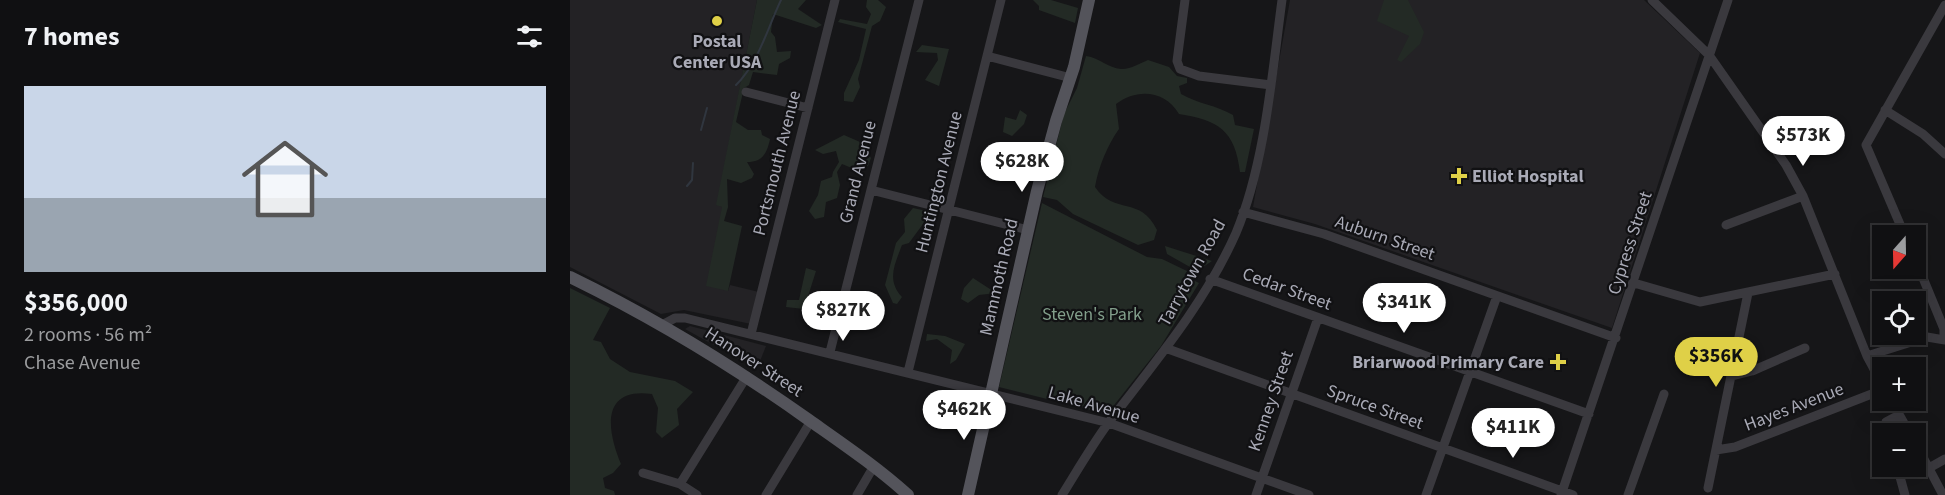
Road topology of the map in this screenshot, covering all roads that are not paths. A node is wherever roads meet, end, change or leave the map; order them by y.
1 (835, 0) edge
2 (919, 0) edge
3 (1002, 0) edge
4 (1089, 0) edge
5 (1185, 0) edge
6 (1282, 0) edge
7 (1652, 0) edge
8 (1728, 0) edge
9 (1945, 5) edge
10 (1709, 55) junction
11 (987, 56) junction
12 (1071, 78) junction
13 (1271, 85) junction
14 (746, 92) dead end
15 (808, 108) junction
16 (1885, 110) junction
17 (1945, 154) edge
18 (871, 190) junction
19 (1803, 196) junction
20 (949, 210) junction
21 (1244, 212) junction
22 (1726, 225) dead end
23 (1900, 225) edge
24 (1028, 230) junction
25 (1835, 274) junction
26 (570, 277) edge
27 (1210, 279) junction
28 (1923, 279) edge
29 (1634, 283) junction
30 (1748, 293) junction
31 (1497, 296) junction
32 (1318, 318) junction
33 (667, 328) junction
34 (751, 334) junction
35 (1616, 338) junction
36 (1944, 340) edge
37 (1805, 348) dead end
38 (1167, 349) junction
39 (830, 352) junction
40 (1867, 356) junction
41 (1872, 365) edge
42 (908, 372) junction
43 (1470, 372) junction
44 (747, 376) junction
45 (1732, 376) junction
46 (990, 393) junction
47 (1291, 394) junction
48 (1665, 394) dead end
49 (1872, 394) edge
50 (1897, 411) edge
51 (1589, 414) junction
52 (1899, 415) junction
53 (811, 421) junction
54 (1108, 423) junction
55 (1886, 423) edge
56 (1904, 423) edge
57 (1443, 449) junction
58 (1716, 450) junction
59 (1945, 459) edge
60 (1926, 462) edge
61 (874, 466) junction
62 (1929, 468) junction
63 (643, 473) dead end
64 (1900, 477) edge
65 (1262, 478) junction
66 (680, 484) junction
67 (1707, 488) dead end
68 (1562, 493) edge
69 (697, 495) edge
70 (766, 495) edge
71 (857, 495) edge
72 (908, 495) edge
73 (968, 495) edge
74 (1062, 495) edge
75 (1256, 495) edge
76 (1310, 495) edge
77 (1426, 495) edge
78 (1573, 495) edge
79 (1628, 495) edge
80 (1905, 495) edge
81 (1943, 495) edge

1 - 15 street, Portsmouth Avenue
2 - 18 street, Grand Avenue
3 - 11 street, Huntington Avenue
4 - 12 main road, Mammoth Road
5 - 13 street
6 - 13 street, Tarrytown Road
7 - 10 street
8 - 10 street, Cypress Street
9 - 16 street
10 - 19 street
10 - 29 street, Cypress Street
11 - 12 street
11 - 20 street, Huntington Avenue
12 - 24 main road, Mammoth Road
13 - 21 street, Tarrytown Road
14 - 15 street
15 - 34 street, Portsmouth Avenue
16 - 17 street
16 - 23 street
18 - 20 street
18 - 39 street, Grand Avenue
19 - 22 street
19 - 25 street
20 - 24 street
20 - 42 street, Huntington Avenue
21 - 27 street, Tarrytown Road
21 - 31 street, Auburn Street
24 - 46 main road, Mammoth Road
25 - 30 street
25 - 40 street
26 - 33 main road, Hanover Street
27 - 32 street, Cedar Street
27 - 38 street, Tarrytown Road
28 - 36 street
29 - 30 street
29 - 35 street, Cypress Street
30 - 45 street
31 - 35 street, Auburn Street
31 - 43 street
32 - 43 street, Cedar Street
32 - 47 street, Kenney Street
33 - 34 street, Lake Avenue
33 - 44 main road, Hanover Street
34 - 39 street, Lake Avenue
35 - 51 street, Cypress Street
36 - 40 street
37 - 45 street
38 - 47 street, Spruce Street
38 - 54 street, Tarrytown Road
39 - 42 street, Lake Avenue
40 - 41 street
42 - 46 street, Lake Avenue
43 - 51 street, Cedar Street
43 - 57 street
44 - 53 main road, Hanover Street
44 - 66 street
45 - 58 street
46 - 54 street, Lake Avenue
46 - 73 main road, Mammoth Road
47 - 57 street, Spruce Street
47 - 65 street, Kenney Street
48 - 79 street
49 - 58 street, Hayes Avenue
50 - 52 street
51 - 68 street, Cypress Street
52 - 55 street
52 - 56 street
53 - 61 main road, Hanover Street
53 - 70 street
54 - 65 street, Lake Avenue
54 - 74 street, Tarrytown Road
57 - 68 street, Spruce Street
57 - 77 street
58 - 67 street
59 - 62 street
60 - 62 street
61 - 71 street
61 - 72 main road, Hanover Street
62 - 81 street
63 - 66 street
64 - 80 street
65 - 75 street, Kenney Street
65 - 76 street, Lake Avenue
66 - 69 street
68 - 78 street, Spruce Street

